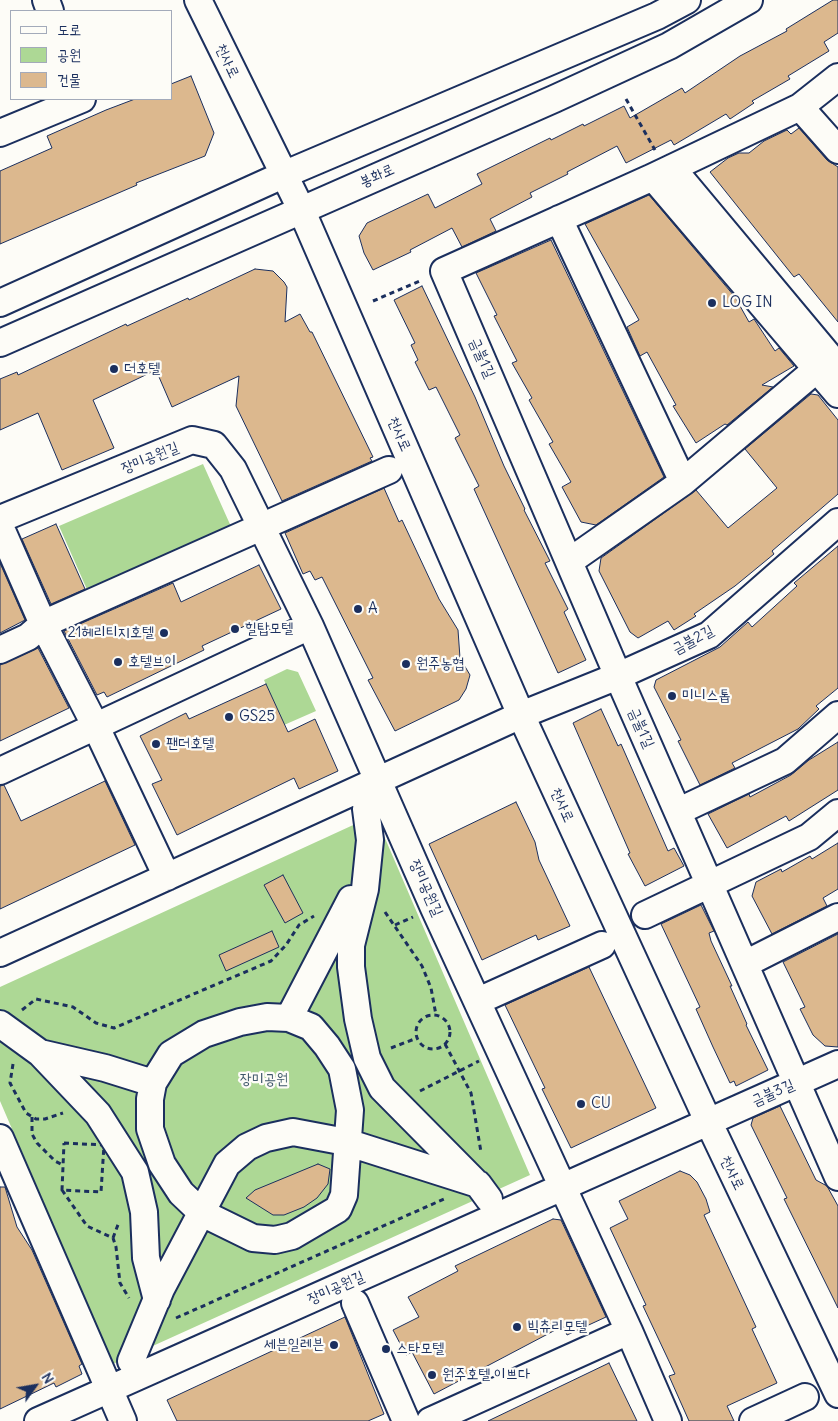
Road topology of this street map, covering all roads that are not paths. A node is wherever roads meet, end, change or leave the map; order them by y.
1 (198, 0) edge
2 (687, 0) edge
3 (749, 0) edge
4 (838, 76) edge
5 (80, 100) edge
6 (800, 107) junction
7 (0, 133) edge
8 (838, 150) edge
9 (664, 172) junction
10 (283, 175) junction
11 (301, 209) junction
12 (559, 219) junction
13 (0, 303) edge
14 (0, 344) edge
15 (828, 365) edge
16 (838, 394) edge
17 (389, 470) dead end
18 (683, 482) junction
19 (0, 519) edge
20 (838, 522) edge
21 (0, 526) edge
22 (262, 526) junction
23 (570, 561) junction
24 (43, 624) junction
25 (310, 626) junction
26 (0, 650) edge
27 (618, 676) junction
28 (838, 714) edge
29 (521, 715) junction
30 (96, 728) junction
31 (0, 771) edge
32 (380, 780) junction
33 (366, 809) dead end
34 (679, 811) junction
35 (838, 813) edge
36 (167, 877) junction
37 (366, 878) junction
38 (711, 885) junction
39 (645, 915) dead end
40 (838, 918) edge
41 (602, 945) dead end
42 (0, 952) edge
43 (745, 964) junction
44 (478, 1001) junction
45 (289, 1018) junction
46 (16, 1036) edge
47 (838, 1064) edge
48 (798, 1082) junction
49 (153, 1083) junction
50 (708, 1121) junction
51 (0, 1138) edge
52 (349, 1143) junction
53 (838, 1176) edge
54 (562, 1186) junction
55 (202, 1213) junction
56 (355, 1302) dead end
57 (150, 1317) junction
58 (629, 1331) junction
59 (131, 1361) dead end
60 (109, 1389) junction
61 (838, 1394) edge
62 (805, 1397) dead end
63 (38, 1421) edge
64 (123, 1421) edge
65 (406, 1421) edge
66 (430, 1421) edge
67 (668, 1421) edge
68 (753, 1421) edge

1 - 10 street, 천사로
2 - 10 street
3 - 11 street, 봉화로
4 - 6 street
5 - 7 street
6 - 8 street
6 - 9 street
9 - 12 street
9 - 15 street
10 - 11 street, 천사로
10 - 13 street
11 - 14 street, 봉화로
11 - 29 street, 천사로
12 - 18 street
12 - 23 street, 금불1길
15 - 16 street
15 - 18 street
17 - 22 street
18 - 23 street
19 - 22 street, 장미공원길
20 - 27 street, 금불2길
21 - 24 street
22 - 24 street
22 - 25 street, 장미공원길
23 - 27 street, 금불1길
24 - 26 street
24 - 30 street
25 - 30 street
25 - 32 street, 장미공원길
27 - 29 street, 금불2길
27 - 34 street, 금불1길
28 - 34 street
29 - 32 street
29 - 50 street, 천사로
30 - 31 street
30 - 36 street
32 - 36 street
32 - 44 street, 장미공원길
33 - 37 street
34 - 38 street, 금불1길
35 - 38 street
36 - 42 street
37 - 45 street
37 - 52 street
38 - 39 street
38 - 43 street, 금불1길
40 - 43 street
41 - 44 street
43 - 48 street, 금불1길
44 - 54 street, 장미공원길
45 - 49 street
45 - 52 street
46 - 49 street
46 - 57 street
47 - 48 street, 금불3길
48 - 50 street, 금불3길
48 - 53 street, 금불1길
49 - 55 street
50 - 54 street, 장미공원길
50 - 61 street, 천사로
51 - 60 street
52 - 55 street
52 - 55 street
54 - 58 street, 장미공원길
54 - 60 street, 장미공원길
55 - 57 street
56 - 65 street, 장미공원길
57 - 59 street
58 - 66 street
58 - 67 street, 장미공원길
60 - 63 street, 장미공원길
60 - 64 street
62 - 68 street

